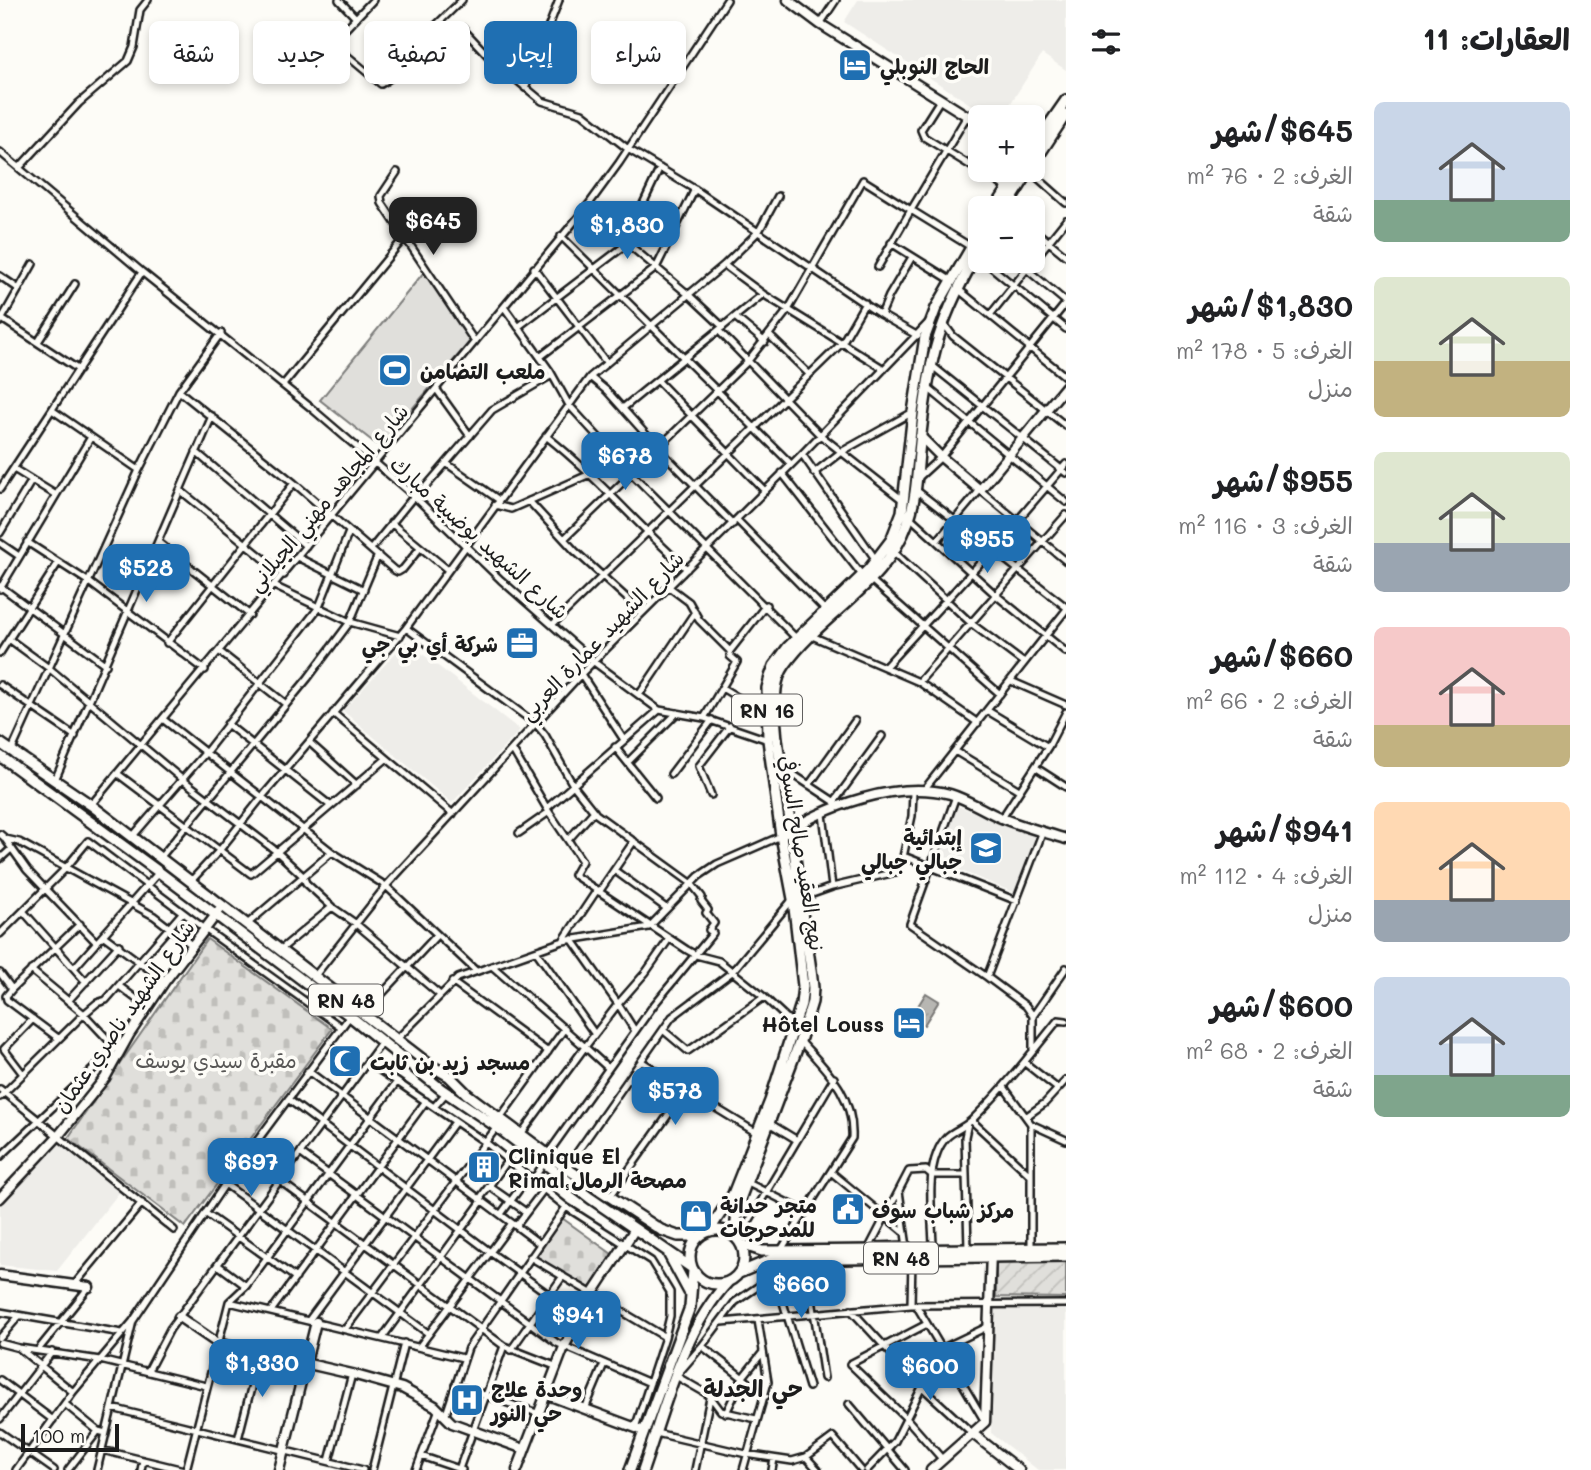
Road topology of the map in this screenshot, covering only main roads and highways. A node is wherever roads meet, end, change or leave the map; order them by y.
1 (1066, 100) edge
2 (1066, 114) edge
3 (1045, 130) edge
4 (1062, 130) edge
5 (1045, 150) edge
6 (968, 267) edge
7 (955, 285) junction
8 (930, 321) junction
9 (943, 322) junction
10 (938, 333) junction
11 (920, 336) junction
12 (867, 578) junction
13 (0, 743) edge
14 (0, 756) edge
15 (797, 898) junction
16 (311, 981) junction
17 (498, 1123) junction
18 (546, 1159) junction
19 (709, 1231) junction
20 (700, 1236) junction
21 (739, 1241) junction
22 (661, 1246) junction
23 (1066, 1248) edge
24 (909, 1251) junction
25 (991, 1253) junction
26 (1066, 1256) edge
27 (693, 1269) junction
28 (739, 1273) junction
29 (728, 1282) junction
30 (691, 1298) junction
31 (630, 1470) edge
32 (644, 1470) edge

1 - 3 main road
2 - 4 main road
4 - 5 main road
6 - 7 main road, نهج العقيد صالح السوفي / RN 16
7 - 8 main road, نهج العقيد صالح السوفي / RN 16
7 - 9 main road, نهج العقيد صالح السوفي / RN 16
8 - 9 main road
8 - 11 main road, نهج العقيد صالح السوفي / RN 16
9 - 10 main road, نهج العقيد صالح السوفي / RN 16
10 - 11 main road
10 - 12 main road, نهج العقيد صالح السوفي / RN 16
11 - 12 main road, نهج العقيد صالح السوفي / RN 16
12 - 15 main road, نهج العقيد صالح السوفي / RN 16
12 - 15 main road, نهج العقيد صالح السوفي / RN 16
13 - 16 main road, RN 48
14 - 16 main road, RN 48
15 - 19 main road, نهج العقيد صالح السوفي / RN 16
15 - 21 main road, نهج العقيد صالح السوفي / RN 16
16 - 17 main road, RN 48
16 - 17 main road, RN 48
17 - 18 main road, RN 48
17 - 18 main road, RN 48
18 - 20 main road, RN 48
18 - 22 main road, RN 48
19 - 20 main road
19 - 21 main road
20 - 27 main road
21 - 24 main road, RN 48
21 - 28 main road
22 - 27 main road, RN 48
22 - 30 main road
23 - 25 main road, RN 48
24 - 25 main road, RN 48
24 - 25 main road, RN 48
24 - 28 main road, RN 48
25 - 26 main road, RN 48
27 - 29 main road
27 - 30 main road
28 - 29 main road
29 - 32 main road
30 - 31 main road

